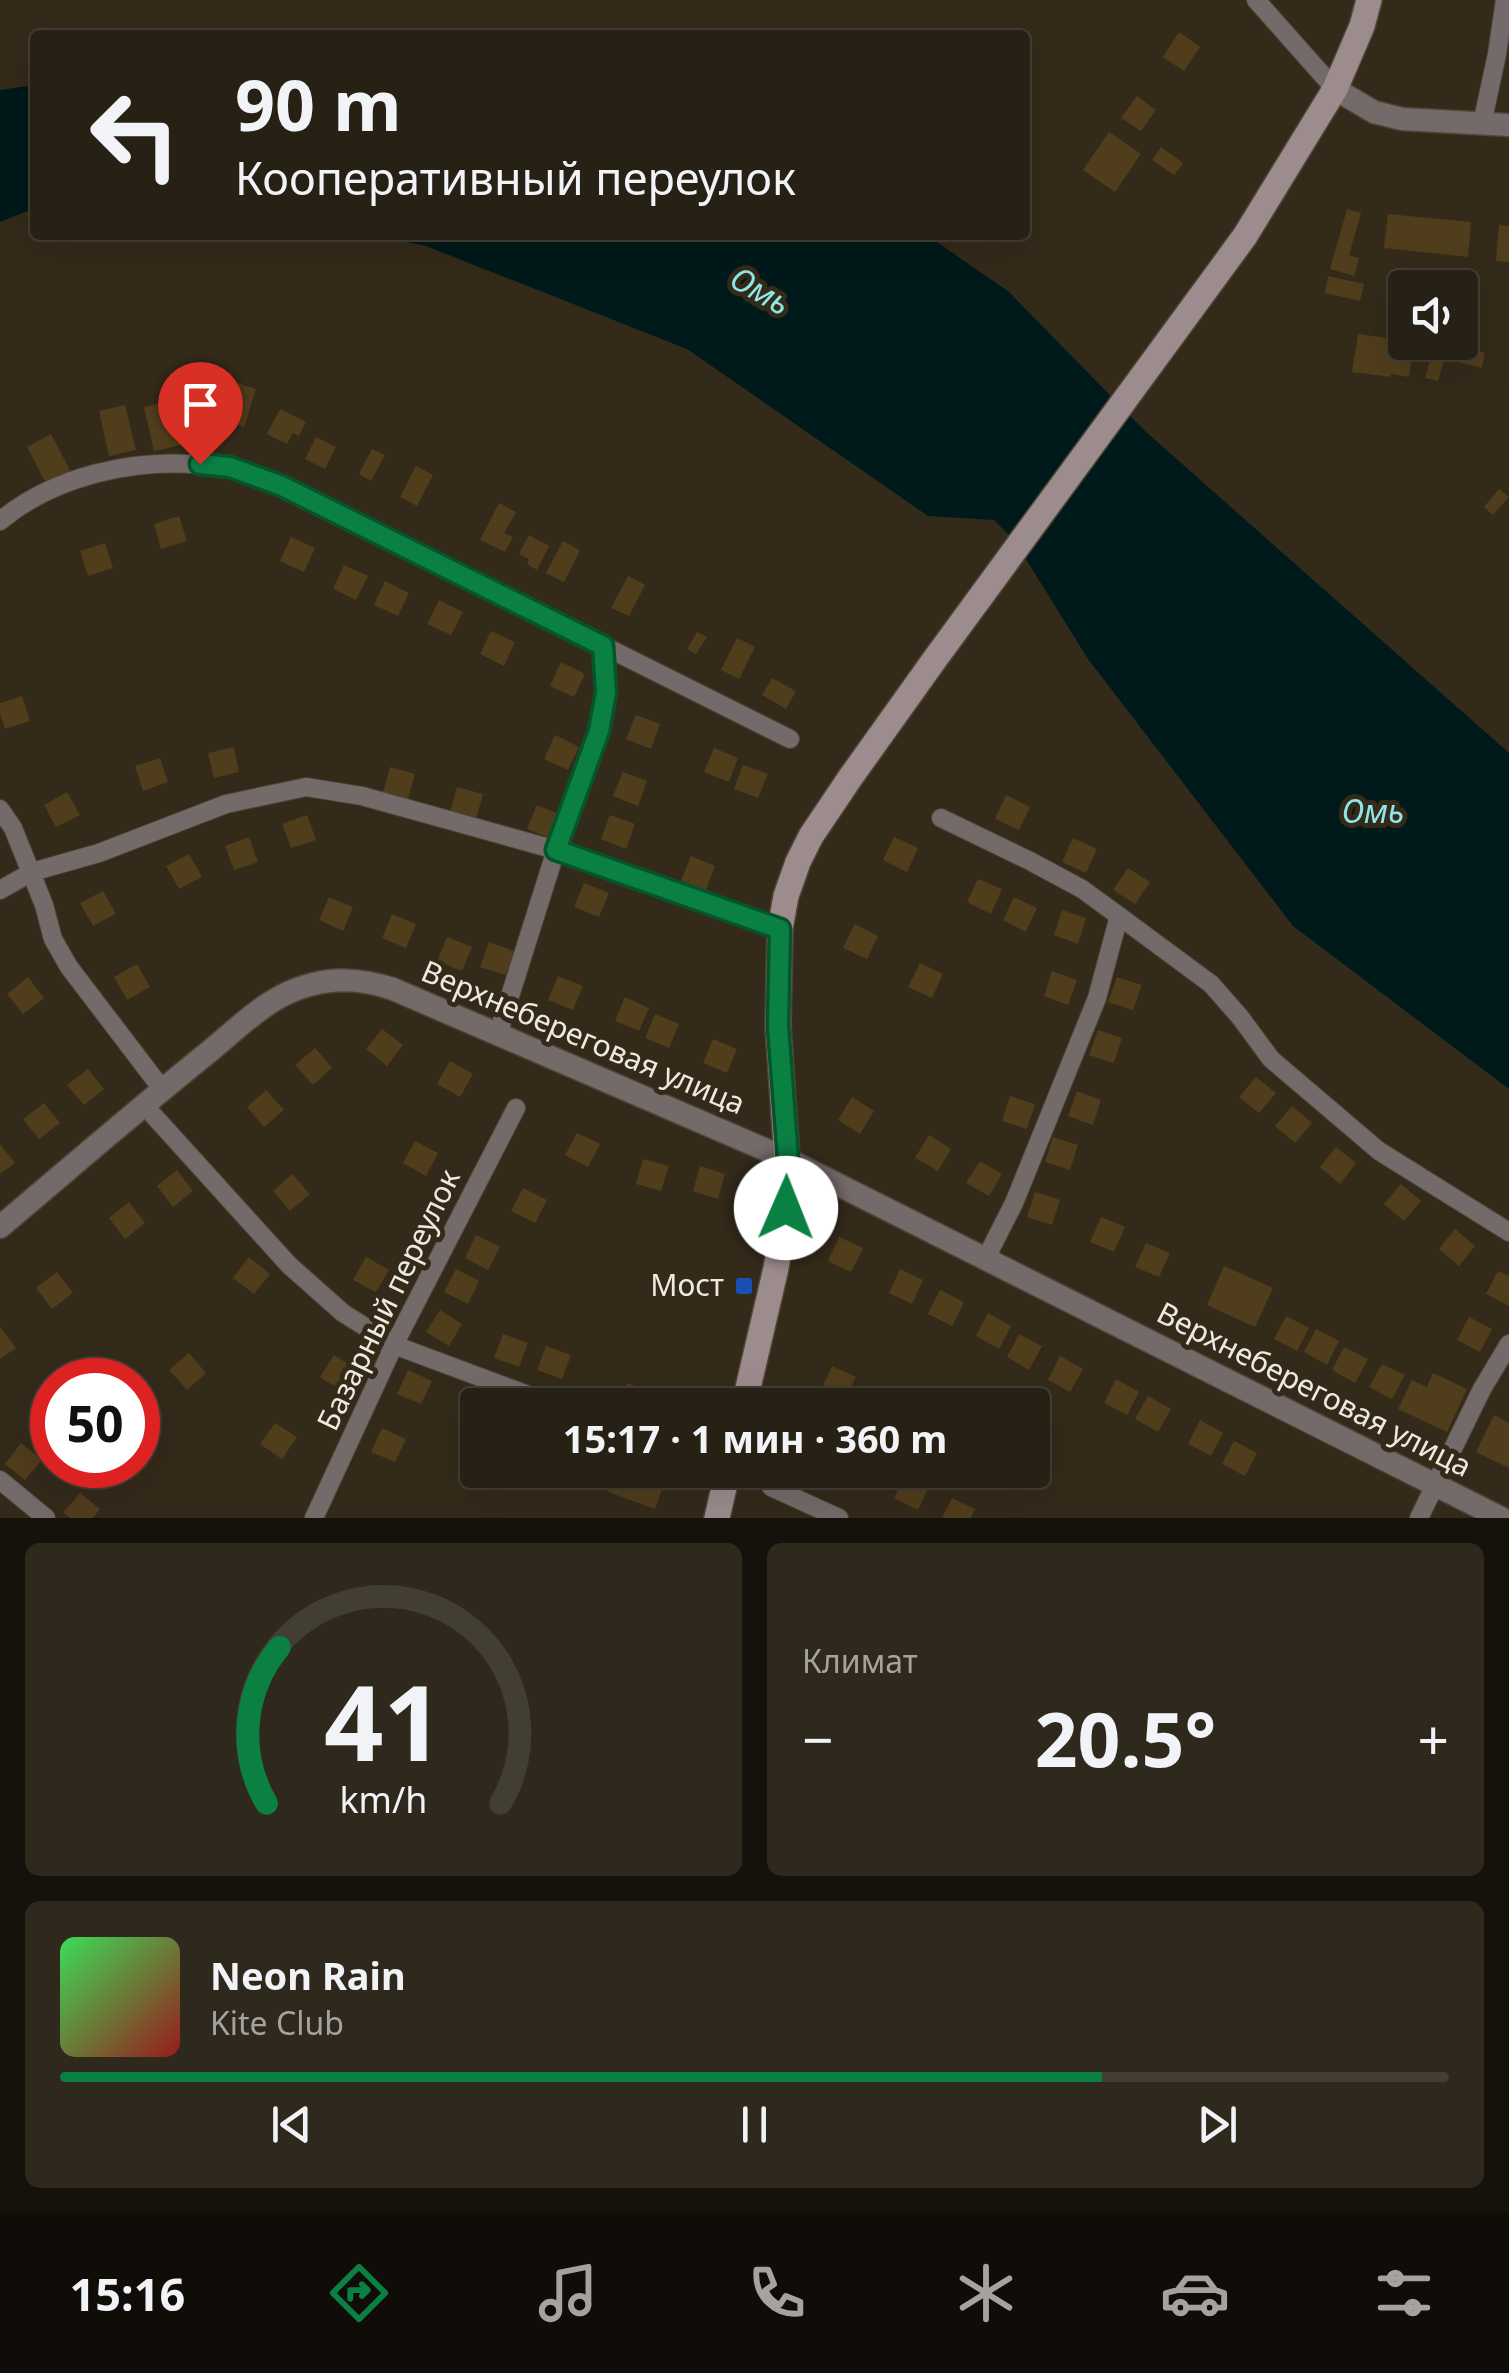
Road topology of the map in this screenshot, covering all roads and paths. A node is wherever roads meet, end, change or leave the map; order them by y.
1 (1256, 0) edge
2 (1369, 0) edge
3 (1505, 0) edge
4 (1336, 89) junction
5 (1482, 124) junction
6 (1509, 125) edge
7 (0, 521) edge
8 (603, 646) junction
9 (790, 739) dead end
10 (0, 809) edge
11 (941, 818) dead end
12 (556, 850) junction
13 (32, 872) junction
14 (0, 890) edge
15 (1119, 916) junction
16 (780, 929) junction
17 (498, 1034) junction
18 (153, 1097) junction
19 (516, 1108) dead end
20 (788, 1159) junction
21 (0, 1227) edge
22 (1509, 1232) edge
23 (986, 1258) junction
24 (1509, 1344) edge
25 (394, 1345) junction
26 (509, 1388) edge
27 (748, 1388) edge
28 (0, 1480) edge
29 (1436, 1485) junction
30 (724, 1488) edge
31 (771, 1488) dead end
32 (46, 1518) edge
33 (314, 1518) edge
34 (718, 1518) edge
35 (839, 1518) edge
36 (1419, 1518) edge
37 (1501, 1518) edge

1 - 4 street
2 - 4 main road
3 - 5 street
4 - 5 street
4 - 16 main road
5 - 6 street
7 - 8 street
8 - 9 street
8 - 12 street
10 - 13 street
11 - 15 street
12 - 13 street
12 - 16 street
12 - 17 street
13 - 14 street
13 - 18 street
15 - 22 street
15 - 23 street
16 - 20 main road
17 - 18 street, Верхнебереговая улица
17 - 20 street, Верхнебереговая улица
18 - 21 street, Верхнебереговая улица
18 - 25 street
19 - 25 street, Базарный переулок
20 - 23 street, Верхнебереговая улица
20 - 27 main road
23 - 29 street, Верхнебереговая улица
24 - 29 street
25 - 26 street
25 - 33 street, Базарный переулок
28 - 32 street
29 - 36 street
29 - 37 street, Верхнебереговая улица
30 - 34 main road
31 - 35 street

